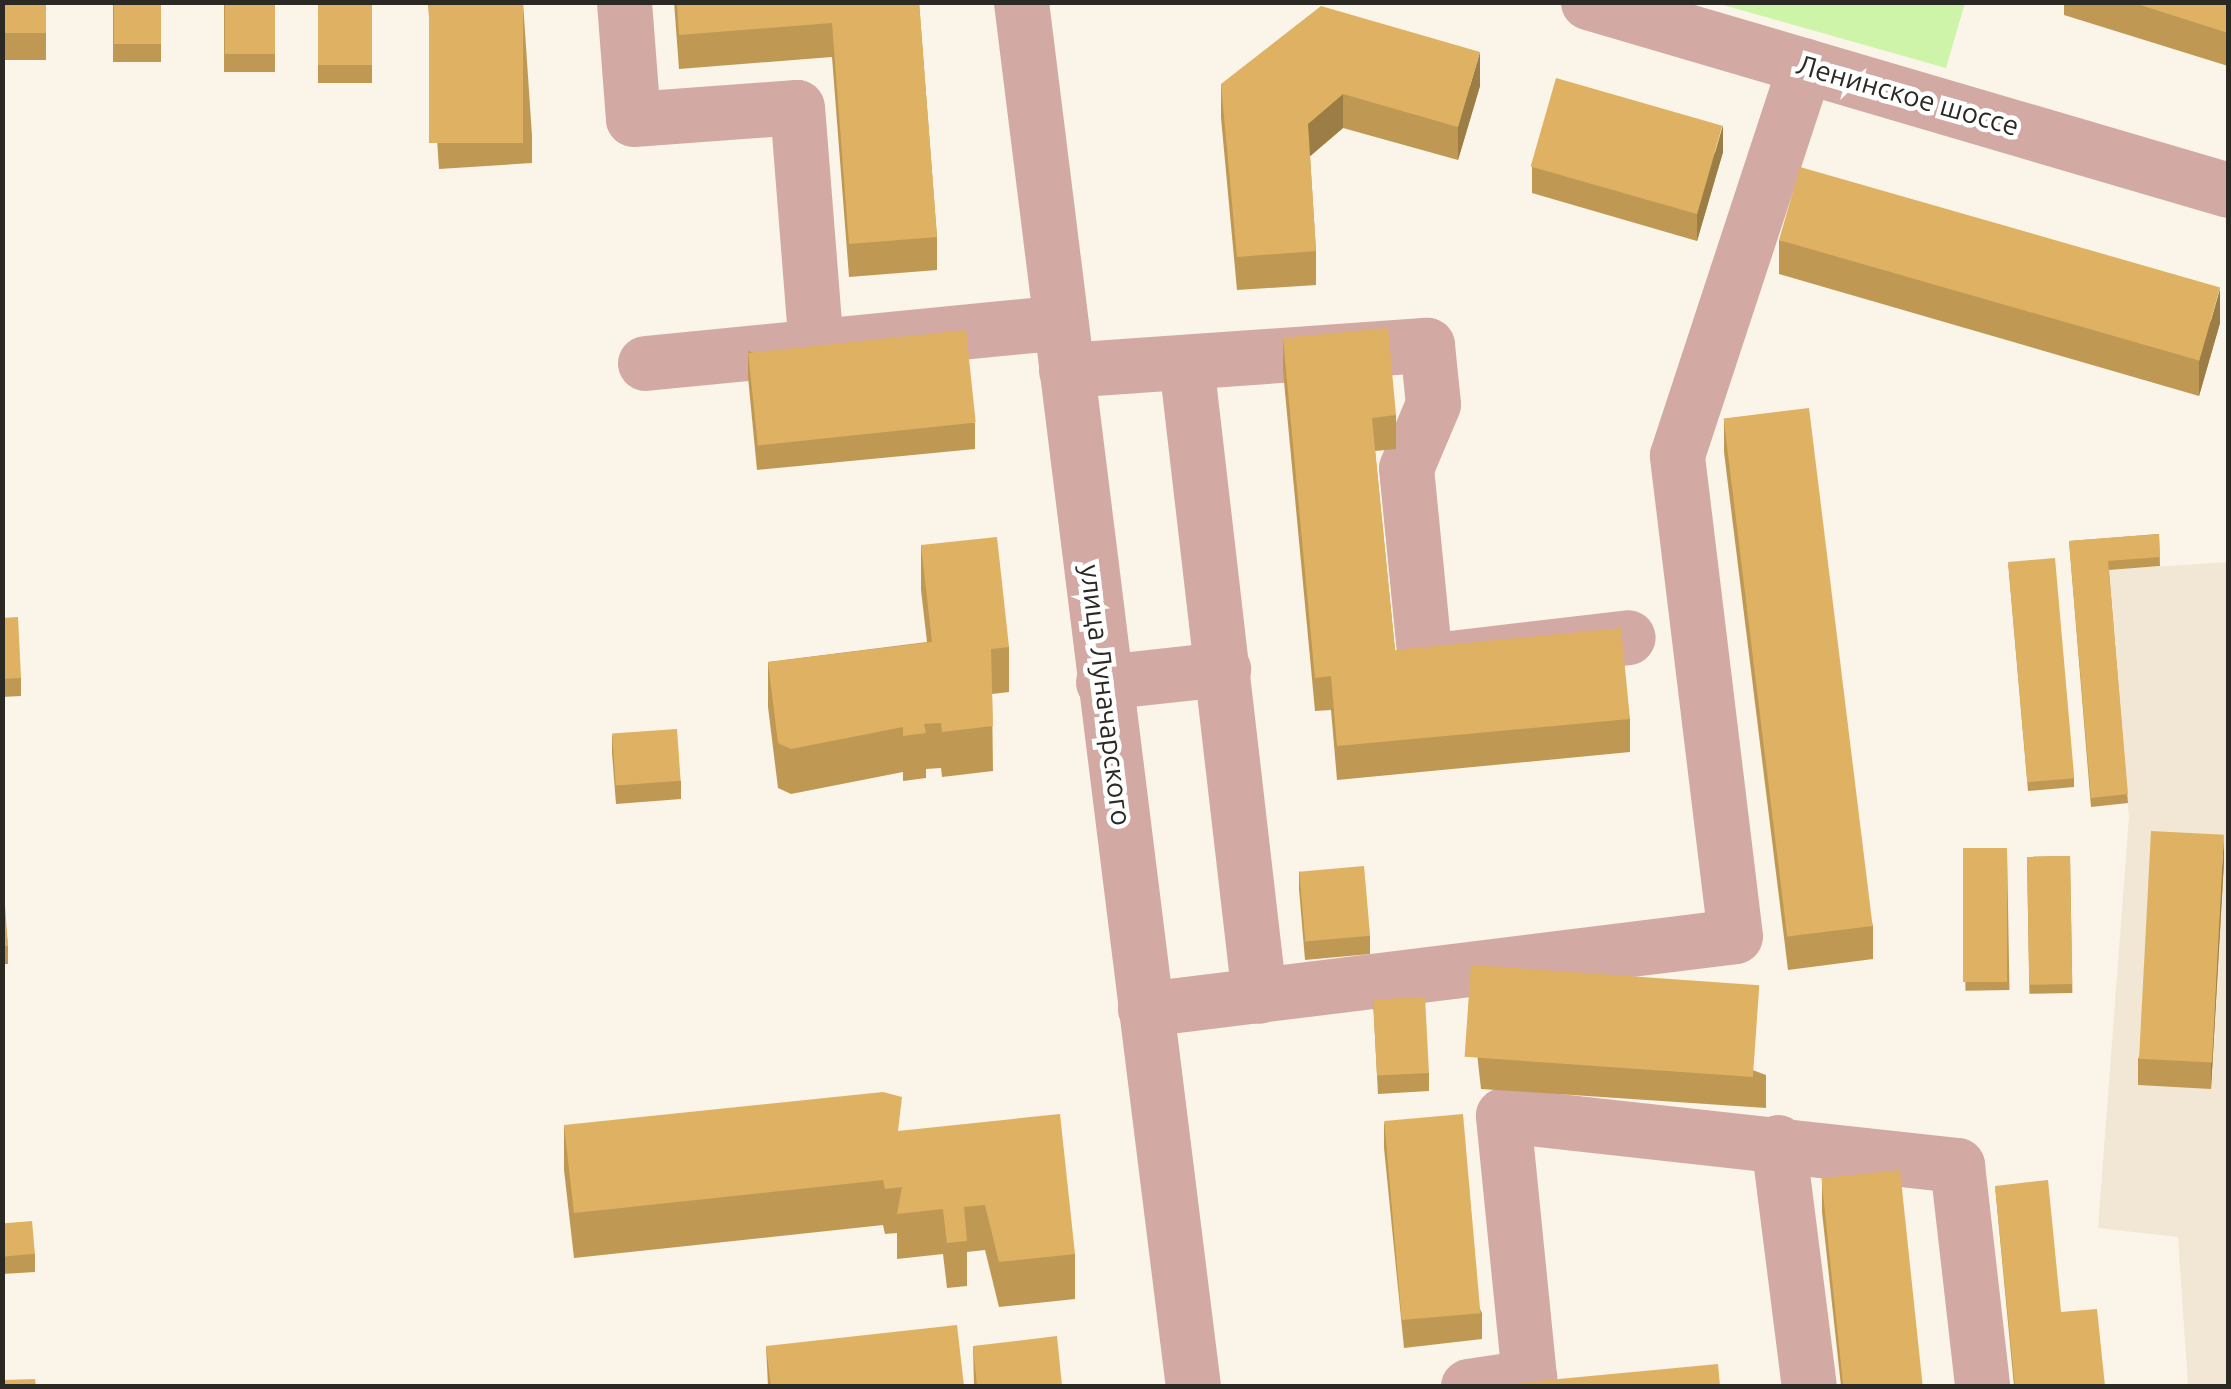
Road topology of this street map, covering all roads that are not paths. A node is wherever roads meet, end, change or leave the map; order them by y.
1 (624, 2) edge
2 (1022, 2) edge
3 (1588, 2) edge
4 (1805, 65) junction
5 (2228, 190) edge
6 (816, 346) junction
7 (1063, 346) junction
8 (645, 363) dead end
9 (1186, 363) junction
10 (1628, 636) dead end
11 (1223, 668) junction
12 (1103, 682) junction
13 (1259, 996) junction
14 (1145, 1010) junction
15 (1778, 1142) junction
16 (1194, 1386) edge
17 (1468, 1386) edge
18 (1809, 1386) edge
19 (1982, 1386) edge

1 - 6 street
2 - 7 street, улица Луначарского
3 - 4 street, Ленинское шоссе
4 - 5 street, Ленинское шоссе
4 - 13 street
6 - 7 street
6 - 8 street
7 - 9 street
7 - 12 street, улица Луначарского
9 - 10 street
9 - 11 street
11 - 12 street
11 - 13 street
12 - 14 street, улица Луначарского
13 - 14 street
14 - 16 street, улица Луначарского
15 - 17 street
15 - 18 street
15 - 19 street

